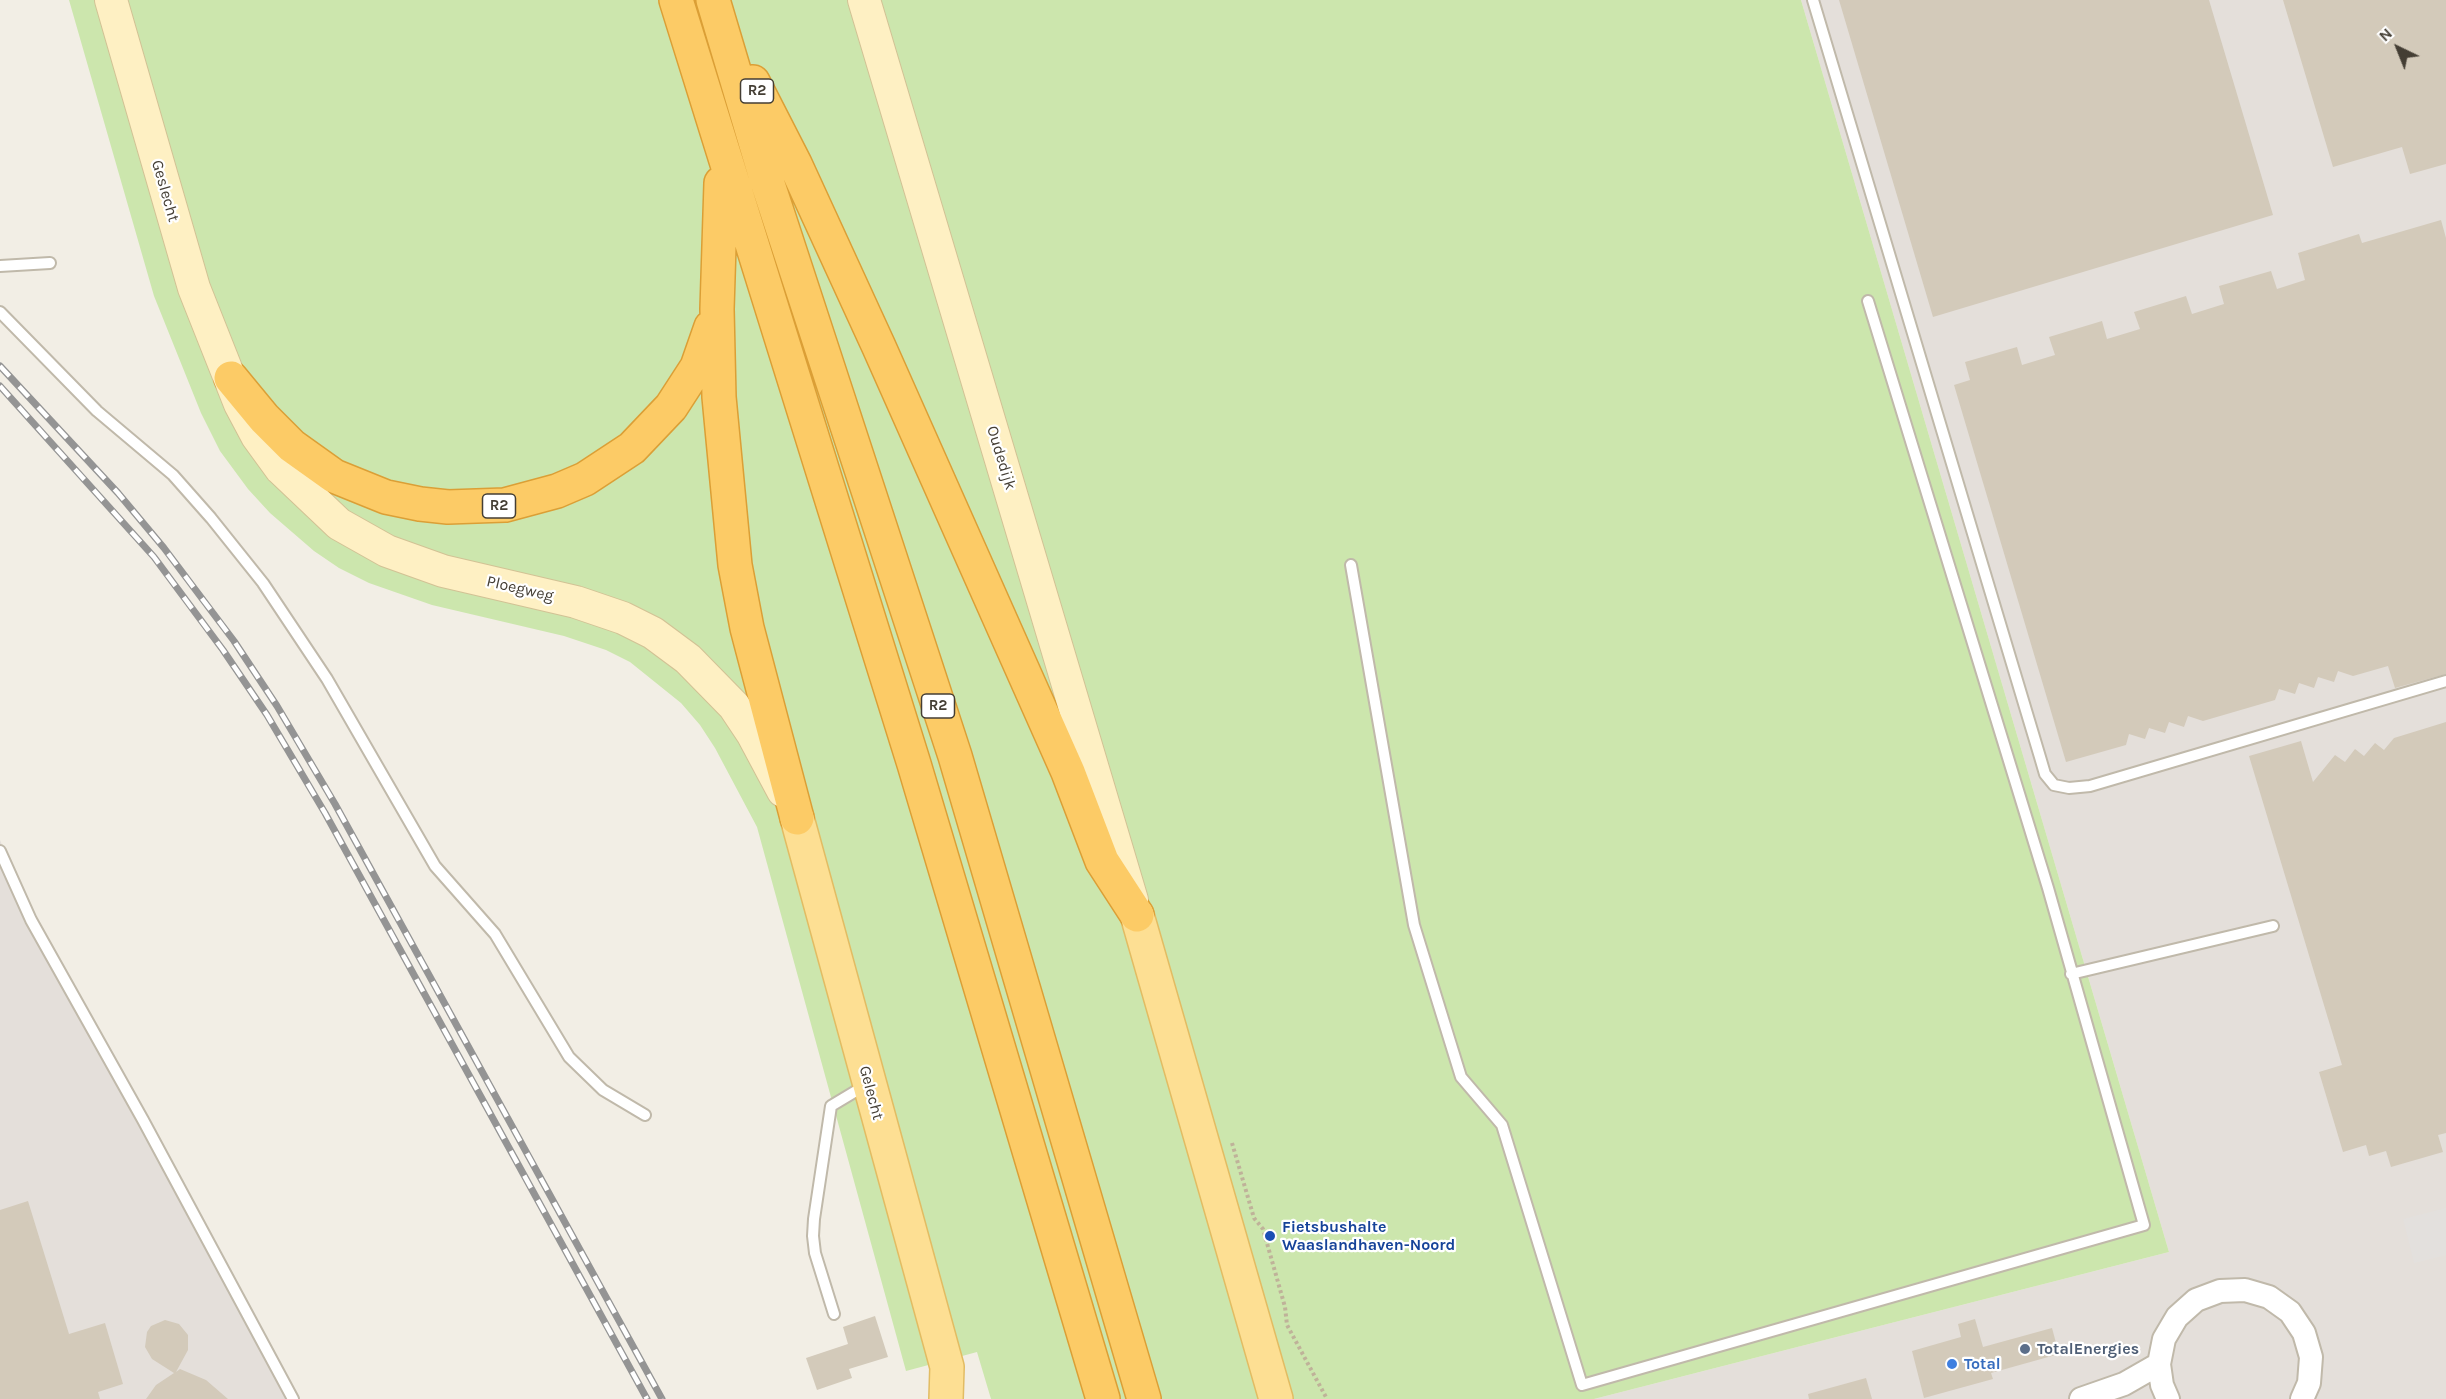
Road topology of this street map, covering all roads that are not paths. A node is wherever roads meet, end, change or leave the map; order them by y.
1 (111, 0) edge
2 (676, 0) edge
3 (864, 0) edge
4 (1813, 0) edge
5 (716, 8) edge
6 (722, 154) junction
7 (50, 263) dead end
8 (0, 266) edge
9 (1868, 302) dead end
10 (717, 309) junction
11 (0, 312) edge
12 (231, 378) junction
13 (1351, 565) dead end
14 (2446, 681) edge
15 (797, 819) junction
16 (0, 850) edge
17 (1137, 915) junction
18 (2273, 926) dead end
19 (2071, 974) junction
20 (868, 1083) junction
21 (645, 1115) dead end
22 (834, 1314) dead end
23 (2159, 1364) junction
24 (946, 1383) edge
25 (293, 1399) edge
26 (966, 1399) edge
27 (1102, 1399) edge
28 (1144, 1399) edge
29 (1276, 1399) edge
30 (2081, 1399) edge
31 (2168, 1399) edge
32 (2302, 1399) edge

1 - 12 street, Geslecht
2 - 6 highway, R2
3 - 17 street, Oudedijk
4 - 14 lane
5 - 17 highway, R2
5 - 28 highway, R2
6 - 10 highway, R2
6 - 27 highway, R2
7 - 8 lane
9 - 19 lane
10 - 12 highway, R2
10 - 15 highway, R2
11 - 21 lane
12 - 15 street, Ploegweg
13 - 19 lane
15 - 20 main road, Gelecht
16 - 25 lane
17 - 29 main road
18 - 19 lane
20 - 22 lane
20 - 24 main road, Gelecht
23 - 30 street
23 - 31 street
23 - 32 street
24 - 26 main road

